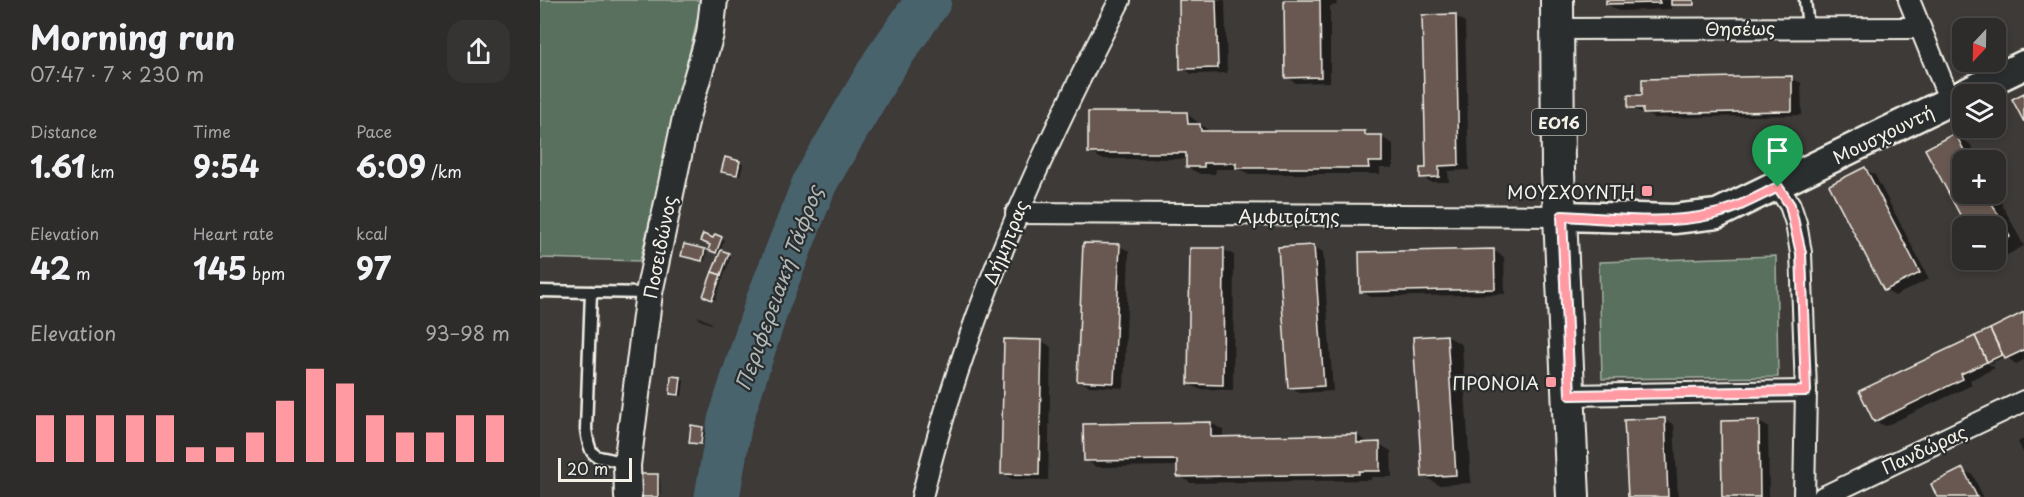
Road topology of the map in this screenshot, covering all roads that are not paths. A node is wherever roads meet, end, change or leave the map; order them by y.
1 (714, 0) edge
2 (1120, 0) edge
3 (1805, 0) edge
4 (1909, 0) edge
5 (1558, 15) edge
6 (1808, 27) junction
7 (1920, 28) junction
8 (2024, 65) edge
9 (1985, 84) edge
10 (1952, 85) edge
11 (1952, 100) edge
12 (1778, 187) junction
13 (1016, 213) junction
14 (1562, 216) junction
15 (540, 291) edge
16 (591, 292) junction
17 (649, 293) junction
18 (1806, 391) junction
19 (1570, 395) junction
20 (2024, 401) edge
21 (627, 465) junction
22 (628, 497) edge
23 (922, 497) edge
24 (1573, 497) edge
25 (1804, 497) edge
26 (1823, 497) edge

1 - 17 street, Ποσειδώνος
2 - 13 street, Δήμητρας
3 - 6 lane
4 - 7 street
5 - 6 street, Θησέως
5 - 14 main road, ΕΟ16
6 - 7 street, Θησέως
7 - 10 street
8 - 9 main road, Μουσχουντή
11 - 12 main road, Μουσχουντή
12 - 14 main road, Μουσχουντή
12 - 18 street
13 - 14 street, Αμφιτρίτης
13 - 23 street, Δήμητρας
14 - 19 main road, ΕΟ16
15 - 16 lane
16 - 17 lane
16 - 21 lane
17 - 21 street, Ποσειδώνος
18 - 19 street
18 - 25 street
19 - 24 main road, ΕΟ16
20 - 26 street, Πανδώρας
21 - 22 street, Ποσειδώνος

